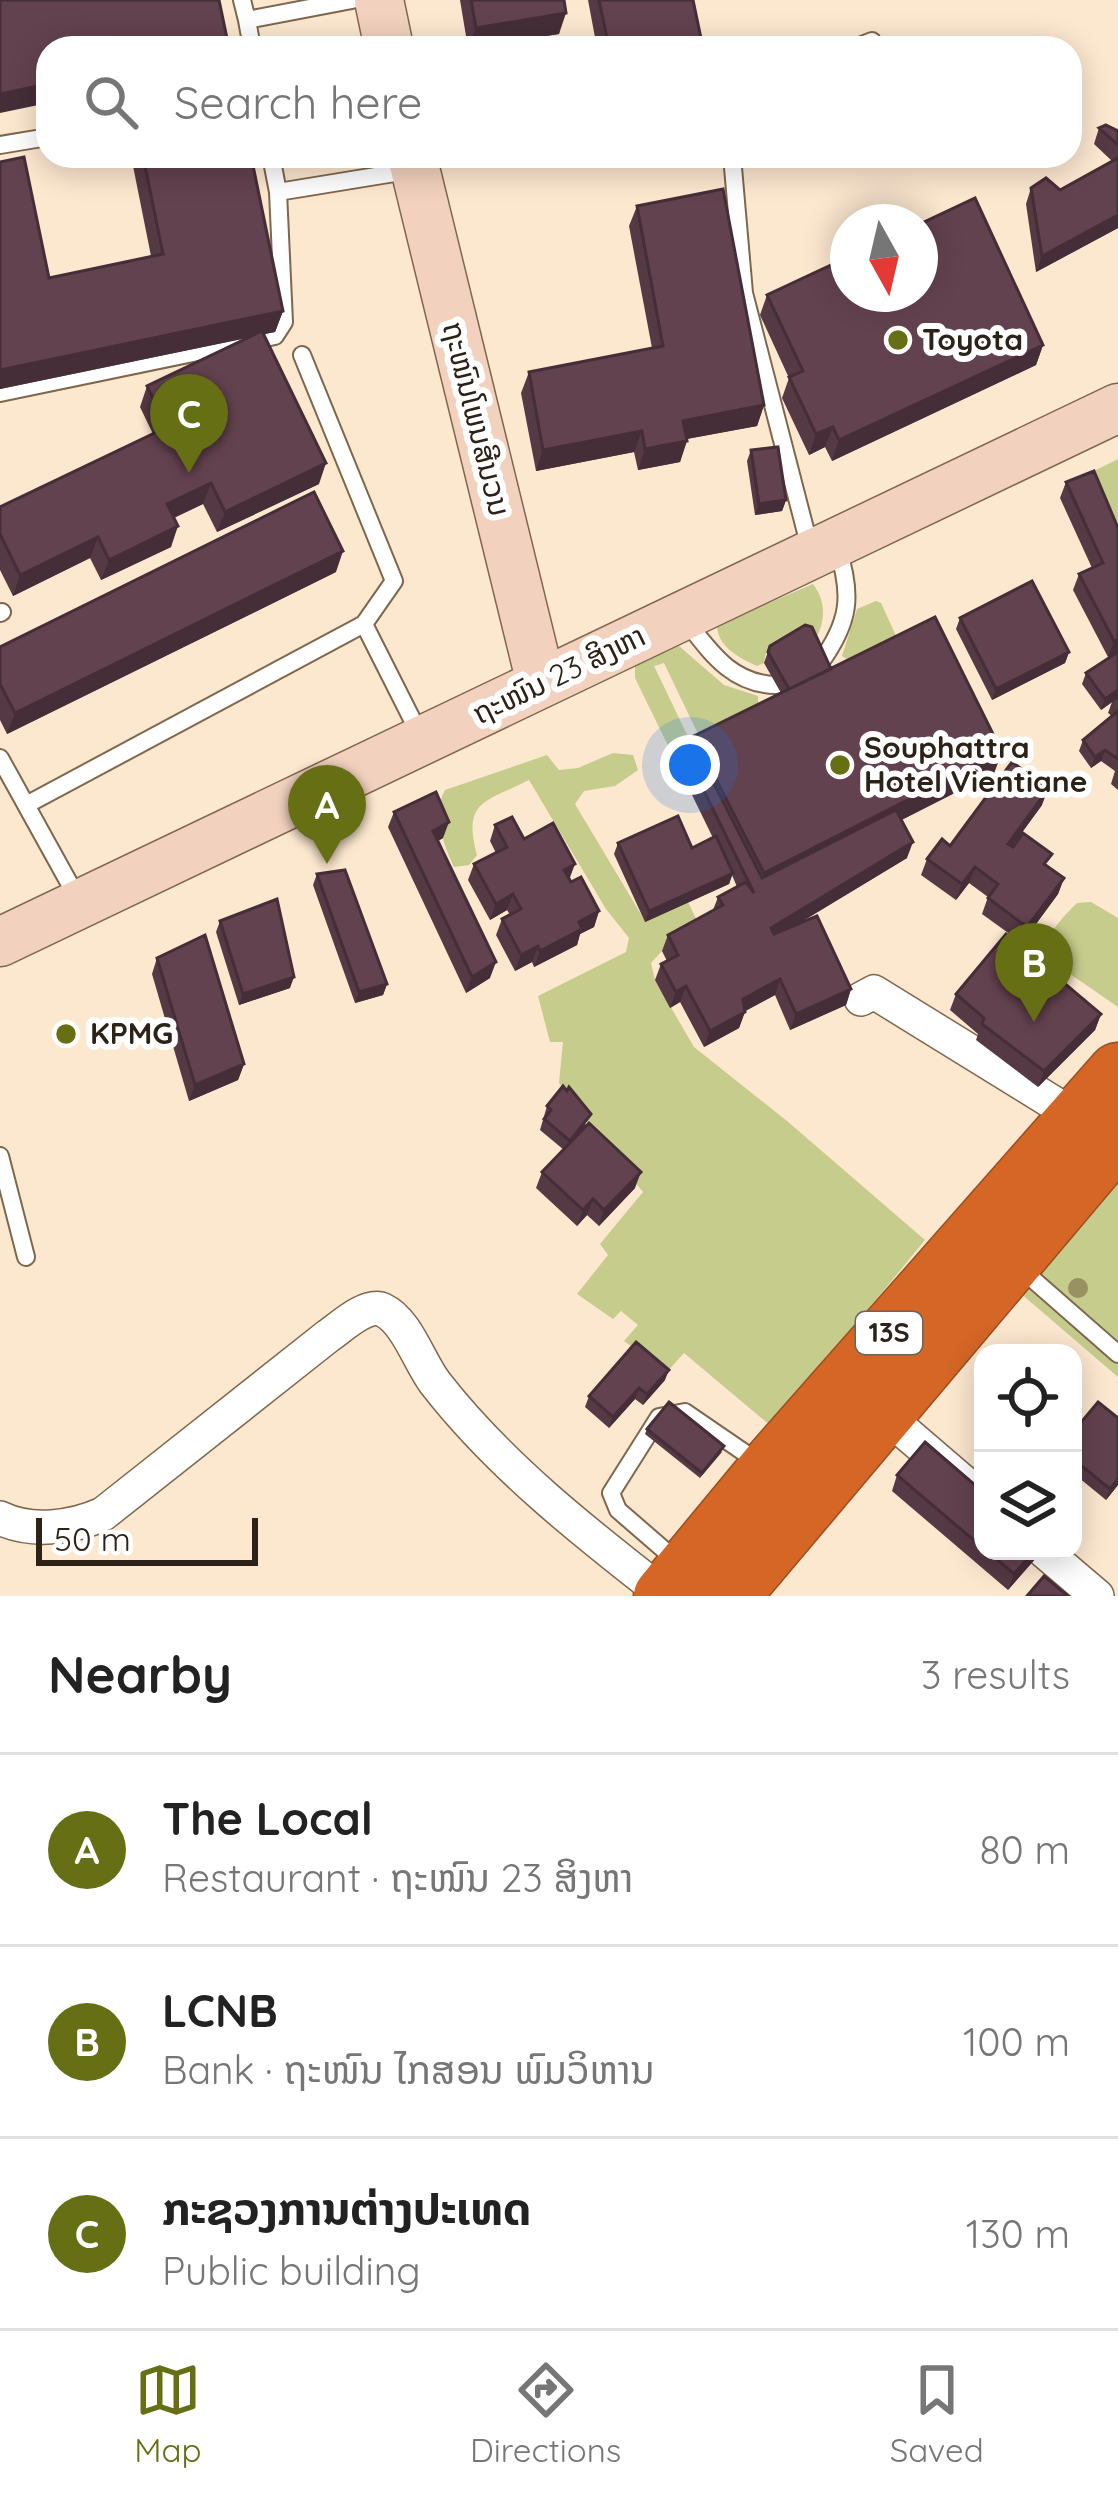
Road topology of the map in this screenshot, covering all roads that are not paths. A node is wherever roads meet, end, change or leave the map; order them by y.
1 (242, 0) edge
2 (352, 0) edge
3 (379, 0) edge
4 (247, 20) junction
5 (250, 36) edge
6 (386, 36) edge
7 (36, 139) edge
8 (0, 145) edge
9 (273, 168) edge
10 (390, 168) edge
11 (414, 168) edge
12 (733, 168) edge
13 (278, 192) junction
14 (302, 355) dead end
15 (0, 394) edge
16 (1118, 408) edge
17 (823, 549) junction
18 (682, 615) junction
19 (364, 624) junction
20 (820, 663) edge
21 (541, 683) junction
22 (776, 685) edge
23 (423, 740) junction
24 (0, 758) edge
25 (28, 804) junction
26 (80, 904) junction
27 (0, 942) edge
28 (861, 999) dead end
29 (1118, 1073) edge
30 (1098, 1127) edge
31 (0, 1156) edge
32 (26, 1257) dead end
33 (1013, 1261) junction
34 (1118, 1354) edge
35 (884, 1414) junction
36 (769, 1469) junction
37 (974, 1491) edge
38 (0, 1518) edge
39 (1055, 1560) edge
40 (687, 1589) edge
41 (1097, 1596) edge

1 - 4 lane
2 - 4 lane
3 - 6 main road
4 - 5 lane
7 - 8 lane
9 - 13 lane
10 - 13 lane
11 - 21 main road, ຖະໜົນໂພນສີນວນ
12 - 17 lane
13 - 15 lane
14 - 19 lane
16 - 17 main road, ຖະໜົນ 23 ສິງຫາ
17 - 18 main road, ຖະໜົນ 23 ສິງຫາ
17 - 20 lane
18 - 21 main road, ຖະໜົນ 23 ສິງຫາ
18 - 22 lane
19 - 23 lane
19 - 25 lane
21 - 23 main road, ຖະໜົນ 23 ສິງຫາ
23 - 26 main road, ຖະໜົນ 23 ສິງຫາ
24 - 25 lane
25 - 26 lane
26 - 27 main road, ຖະໜົນ 23 ສິງຫາ
28 - 30 street
29 - 30 highway, 13S
30 - 33 highway, 13S
30 - 36 highway, 13S
31 - 32 lane
33 - 34 lane
33 - 35 highway, 13S
35 - 37 street
35 - 40 highway, 13S
36 - 40 highway, 13S
36 - 40 lane
38 - 40 street
39 - 41 street

